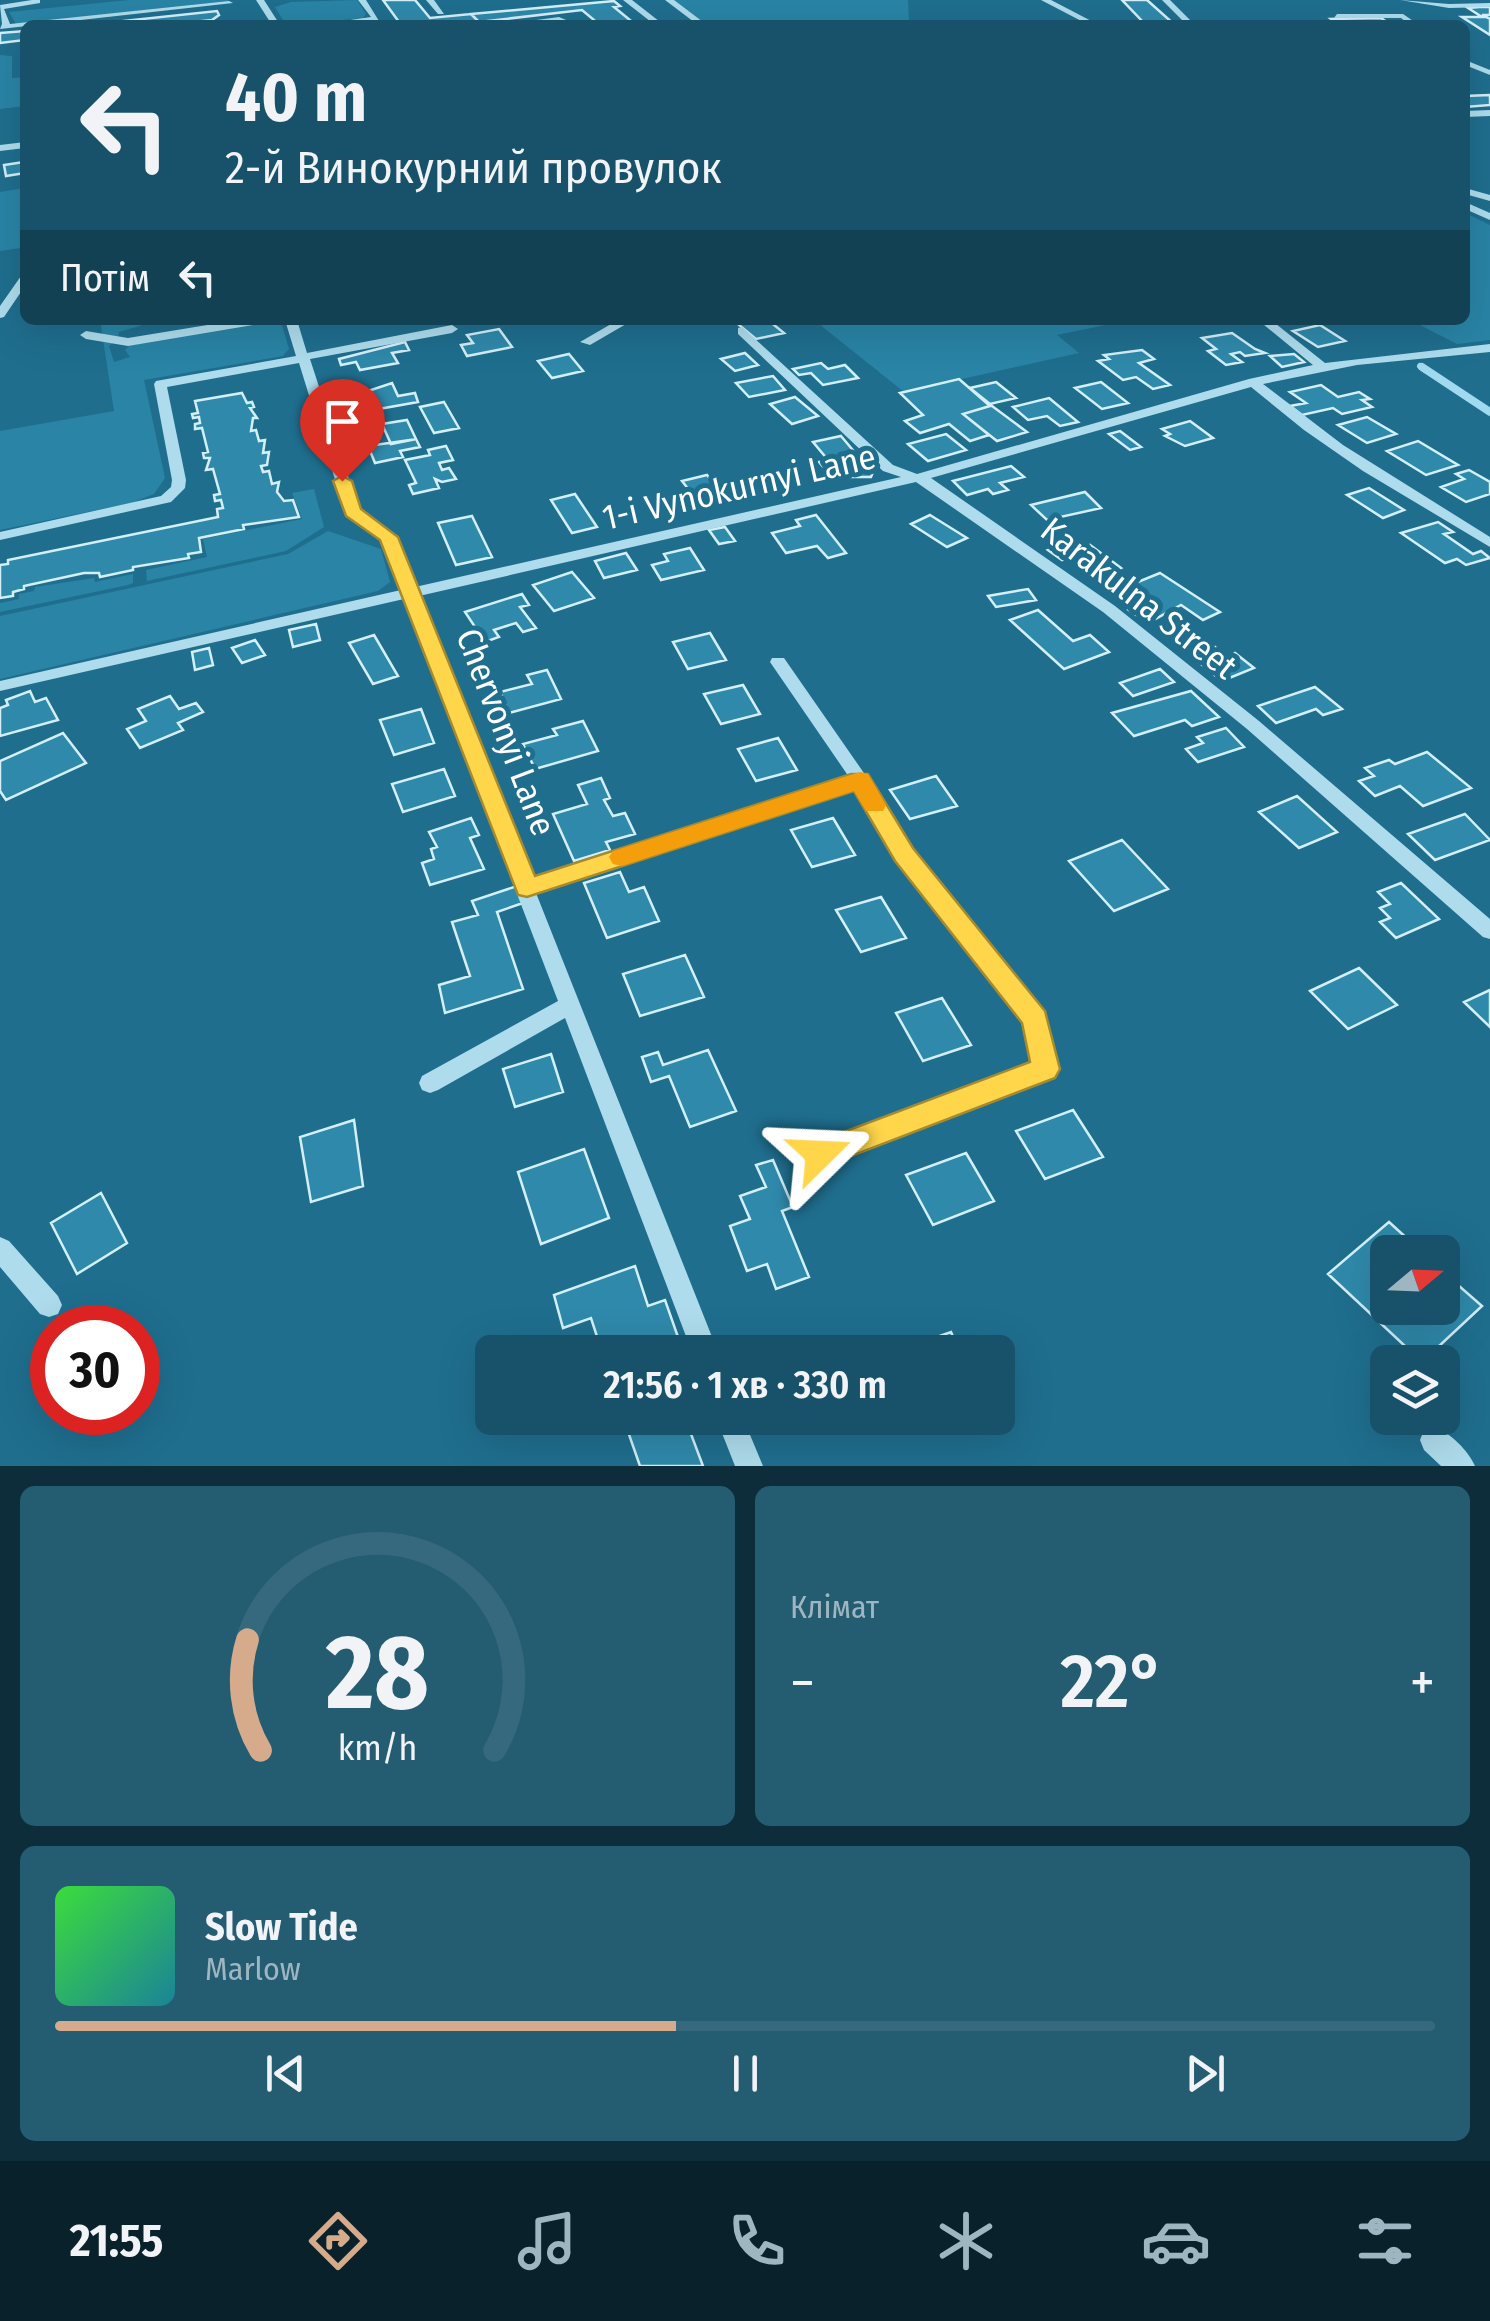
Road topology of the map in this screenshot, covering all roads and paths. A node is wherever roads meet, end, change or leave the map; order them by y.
1 (36, 0) edge
2 (430, 0) edge
3 (494, 0) edge
4 (512, 0) edge
5 (628, 0) edge
6 (670, 0) edge
7 (1045, 0) edge
8 (1166, 0) edge
9 (1404, 0) edge
10 (229, 3) dead end
11 (1490, 5) edge
12 (441, 12) dead end
13 (1337, 16) dead end
14 (70, 20) edge
15 (654, 20) edge
16 (696, 20) edge
17 (1085, 20) edge
18 (1186, 20) edge
19 (1409, 20) edge
20 (4, 27) edge
21 (20, 285) edge
22 (0, 315) edge
23 (228, 325) edge
24 (293, 325) edge
25 (616, 325) edge
26 (1270, 325) edge
27 (452, 329) dead end
28 (742, 331) dead end
29 (86, 335) dead end
30 (137, 340) junction
31 (586, 342) dead end
32 (1490, 348) edge
33 (303, 358) junction
34 (120, 360) dead end
35 (1322, 366) junction
36 (1253, 382) junction
37 (916, 478) junction
38 (0, 536) edge
39 (1490, 542) edge
40 (411, 592) junction
41 (778, 662) dead end
42 (0, 686) edge
43 (860, 780) junction
44 (527, 888) junction
45 (1490, 930) edge
46 (570, 1005) junction
47 (430, 1083) dead end
48 (820, 1154) dead end
49 (0, 1249) edge
50 (49, 1305) dead end
51 (698, 1335) edge
52 (737, 1435) edge
53 (1434, 1440) dead end
54 (749, 1466) edge
55 (1461, 1466) edge

1 - 20 street
2 - 12 street
3 - 4 street
5 - 15 street
6 - 16 street
7 - 17 street
8 - 18 street
9 - 11 street
10 - 14 street
13 - 19 street
21 - 22 street
23 - 30 street
24 - 33 street, Chervonyi Lane
25 - 31 street
26 - 35 street
27 - 33 street
28 - 37 street, Karakulna Street
29 - 30 street
30 - 34 street
32 - 35 street, 1-i Vynokurnyi Lane
33 - 38 street
33 - 40 street, Chervonyi Lane
35 - 36 street, 1-i Vynokurnyi Lane
36 - 37 street, 1-i Vynokurnyi Lane
36 - 39 street
37 - 40 street, 1-i Vynokurnyi Lane
37 - 45 street, Karakulna Street
40 - 42 street, 1-i Vynokurnyi Lane
40 - 44 street, Chervonyi Lane
41 - 43 street
43 - 44 street
43 - 48 street
44 - 46 street, Chervonyi Lane
46 - 47 street
46 - 51 street, Chervonyi Lane
49 - 50 street
52 - 54 street
53 - 55 street

